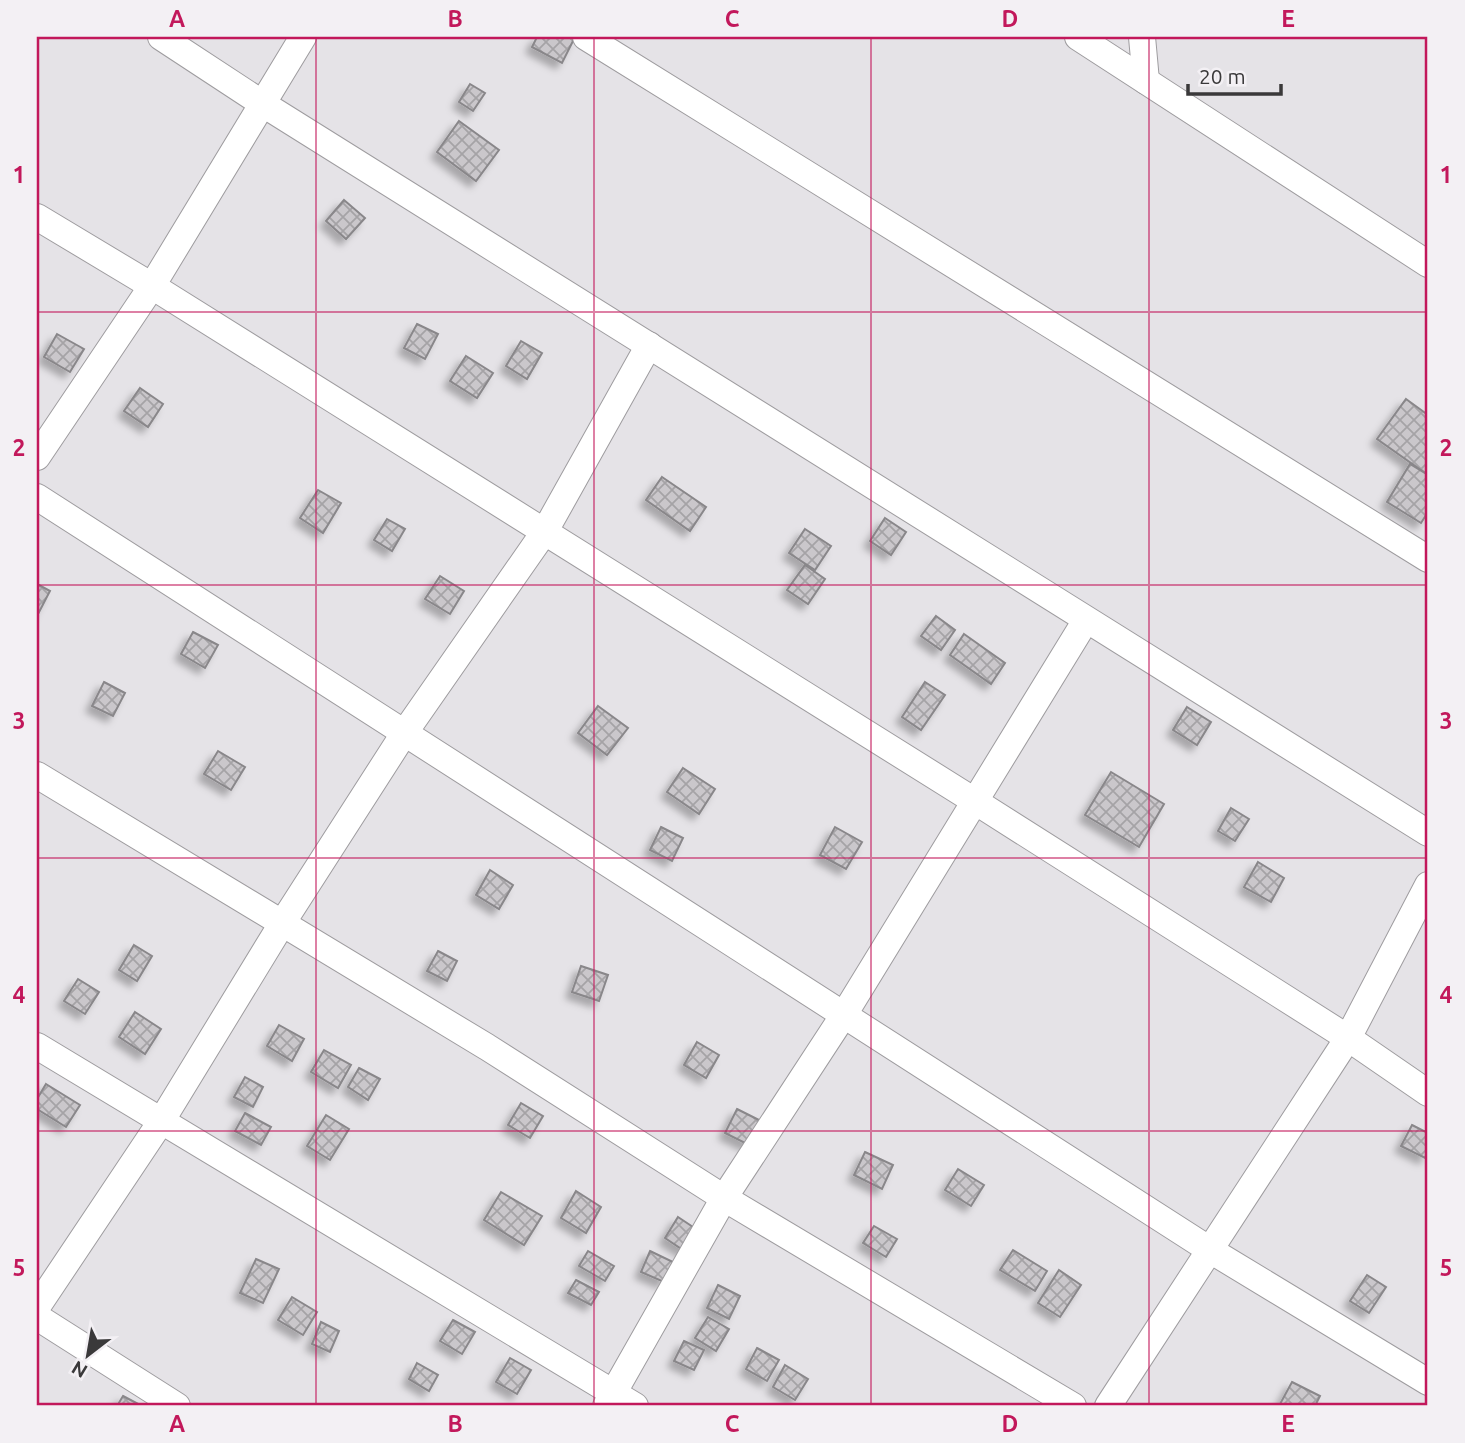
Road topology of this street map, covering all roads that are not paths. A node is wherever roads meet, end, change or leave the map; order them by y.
1 (160, 37) edge
2 (303, 37) edge
3 (586, 37) edge
4 (1078, 37) edge
5 (1142, 37) edge
6 (1146, 81) junction
7 (263, 104) junction
8 (37, 217) edge
9 (1428, 264) edge
10 (152, 286) junction
11 (649, 345) junction
12 (37, 457) edge
13 (37, 497) edge
14 (545, 531) junction
15 (1428, 559) edge
16 (1086, 620) junction
17 (405, 732) junction
18 (37, 775) edge
19 (973, 800) junction
20 (1428, 833) edge
21 (1428, 885) edge
22 (283, 922) junction
23 (845, 1013) junction
24 (1348, 1038) junction
25 (37, 1046) edge
26 (1428, 1093) edge
27 (162, 1121) junction
28 (724, 1198) junction
29 (1210, 1250) junction
30 (37, 1307) edge
31 (37, 1317) edge
32 (1428, 1382) edge
33 (618, 1402) edge
34 (177, 1406) edge
35 (1073, 1406) edge
36 (1108, 1406) edge

1 - 7 street
2 - 7 street
3 - 15 street
4 - 6 street
5 - 6 street
6 - 9 street
7 - 10 street
7 - 11 street
8 - 10 street
10 - 12 street
10 - 14 street
11 - 14 street
11 - 16 street
13 - 17 street
14 - 17 street
14 - 19 street
16 - 19 street
16 - 20 street
17 - 22 street
17 - 23 street
18 - 22 street
19 - 23 street
19 - 24 street
21 - 24 street
22 - 27 street
22 - 28 street
23 - 28 street
23 - 29 street
24 - 26 street
24 - 29 street
25 - 27 street
27 - 30 street
27 - 33 street
28 - 33 street
28 - 35 street
29 - 32 street
29 - 36 street
31 - 34 street

